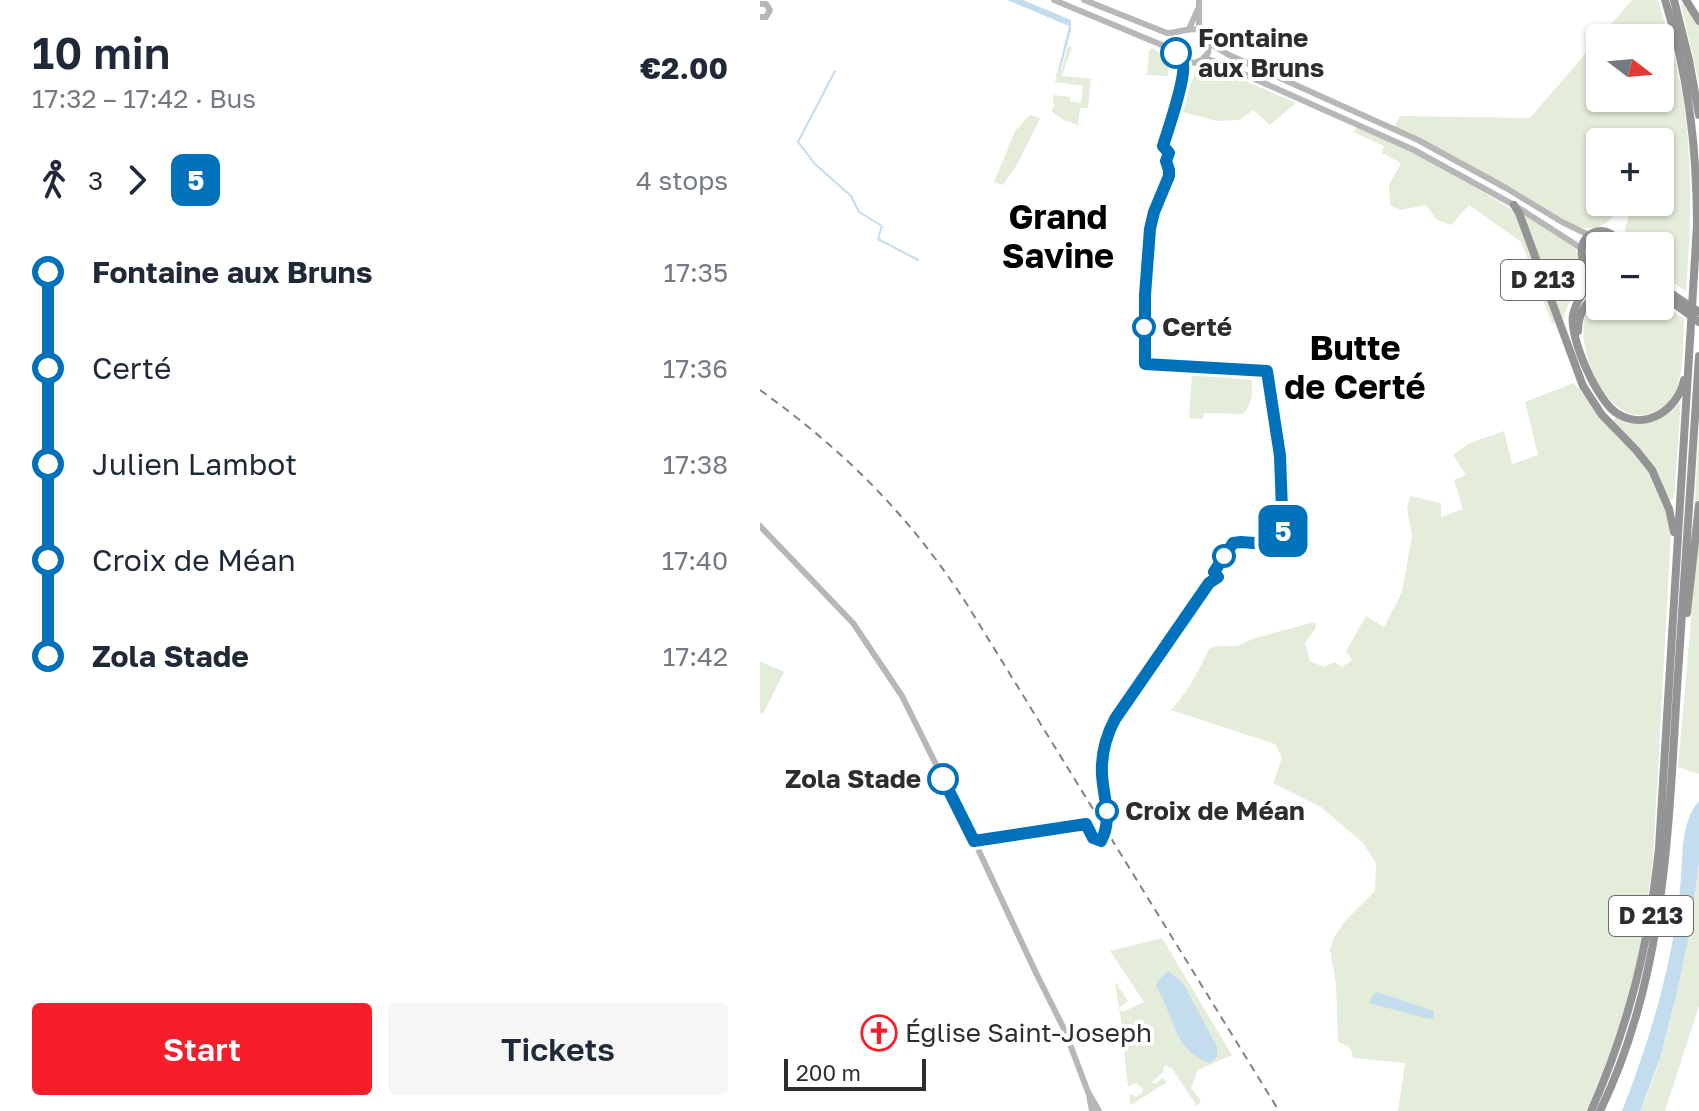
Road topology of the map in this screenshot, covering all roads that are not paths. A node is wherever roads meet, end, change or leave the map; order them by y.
1 (1054, 0) edge
2 (1084, 0) edge
3 (1199, 0) edge
4 (1665, 0) edge
5 (1674, 0) edge
6 (1686, 0) edge
7 (765, 3) edge
8 (1198, 9) junction
9 (761, 20) edge
10 (1699, 21) edge
11 (1189, 29) junction
12 (1199, 30) junction
13 (1180, 33) junction
14 (1209, 42) junction
15 (1176, 53) junction
16 (1203, 59) junction
17 (1699, 115) edge
18 (1514, 205) junction
19 (1586, 234) edge
20 (1586, 240) edge
21 (1581, 248) junction
22 (1582, 260) junction
23 (1586, 265) edge
24 (1586, 290) edge
25 (1674, 293) edge
26 (1586, 305) edge
27 (1674, 305) edge
28 (1699, 309) edge
29 (1699, 322) edge
30 (1576, 339) junction
31 (1690, 344) junction
32 (1570, 356) junction
33 (1699, 356) edge
34 (1699, 505) edge
35 (760, 526) edge
36 (1677, 565) junction
37 (1680, 648) junction
38 (1088, 1092) junction
39 (1092, 1111) edge
40 (1099, 1111) edge
41 (1591, 1111) edge
42 (1600, 1111) edge

1 - 15 main road
2 - 13 main road
3 - 8 main road
4 - 31 highway, D 213
5 - 17 highway
6 - 10 highway
7 - 9 main road
8 - 11 main road
8 - 12 main road
11 - 12 main road
11 - 13 main road
12 - 14 main road
13 - 15 main road
14 - 16 main road
14 - 19 main road
15 - 16 main road
16 - 18 main road
18 - 21 main road
18 - 32 highway, D 213
20 - 21 highway
21 - 22 highway
22 - 23 highway
22 - 32 highway
24 - 30 highway
25 - 28 highway
26 - 30 highway
27 - 29 highway
30 - 31 highway
31 - 36 highway, D 213
32 - 36 highway
33 - 37 highway, D 213
34 - 37 highway
35 - 38 main road
36 - 41 highway, D 213
37 - 42 highway, D 213
38 - 39 main road
38 - 40 main road

